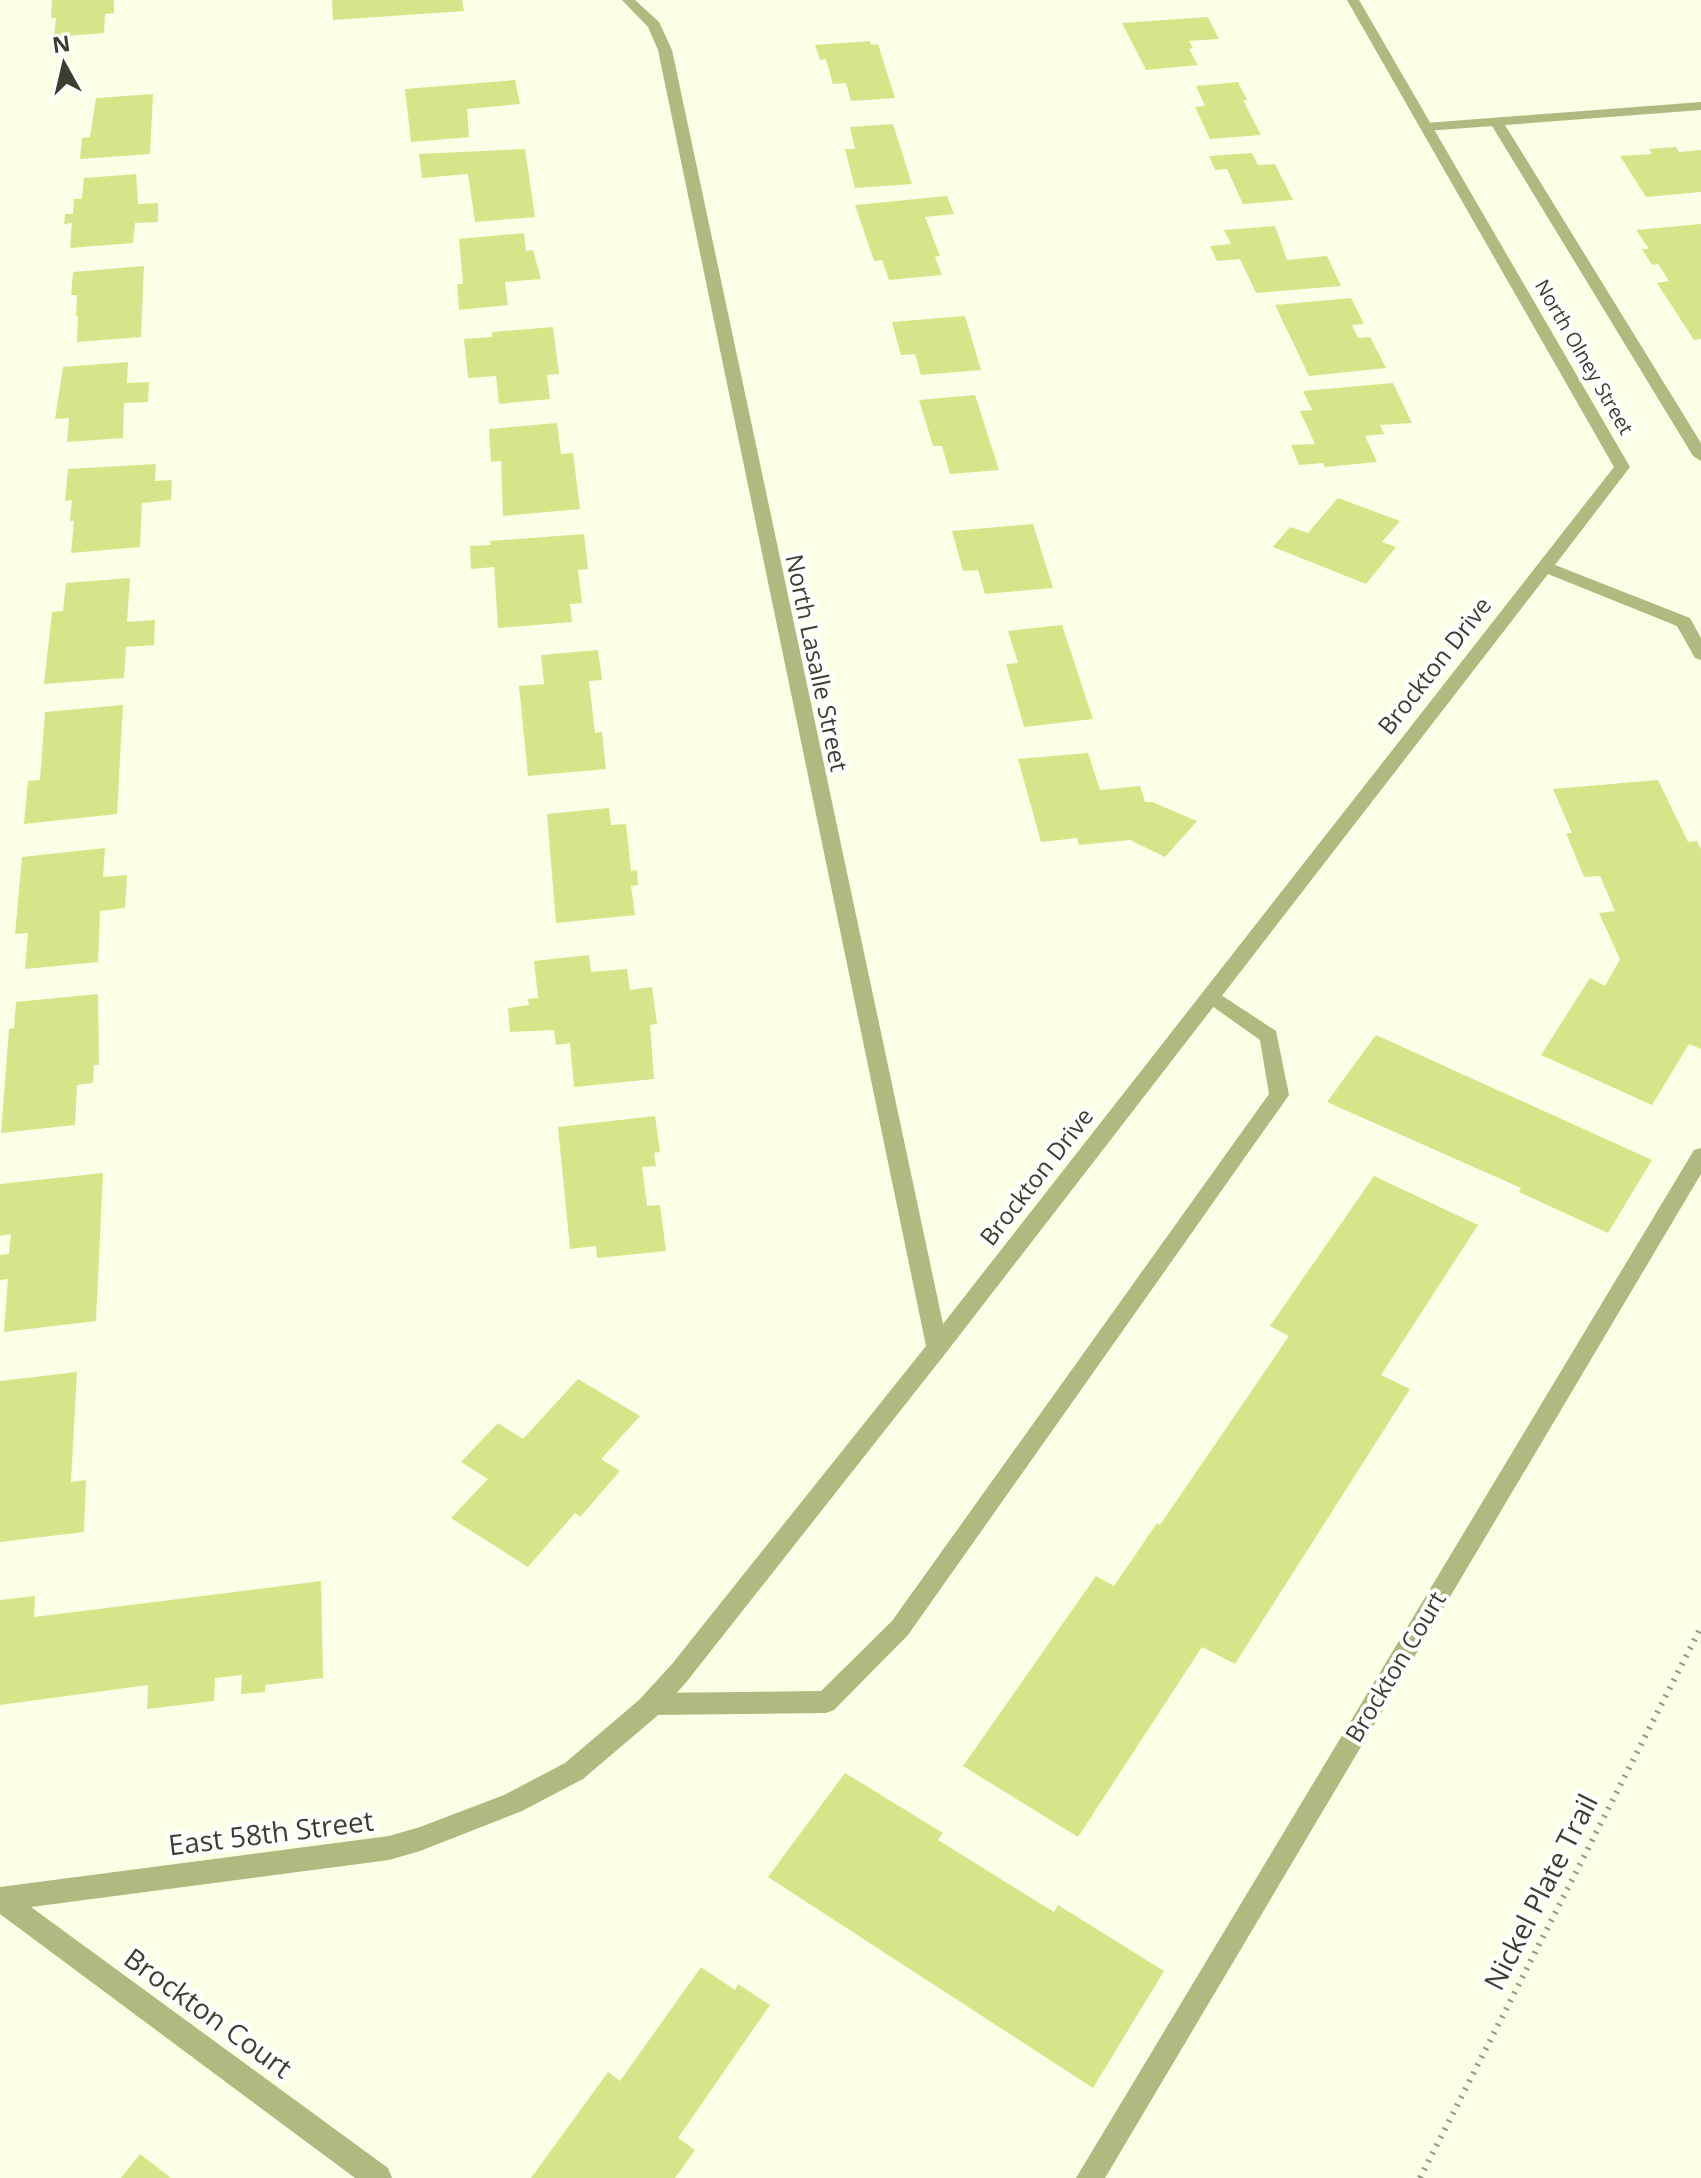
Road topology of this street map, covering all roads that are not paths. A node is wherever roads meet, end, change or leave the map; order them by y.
1 (628, 0) edge
2 (1353, 0) edge
3 (1701, 106) edge
4 (1496, 122) junction
5 (1426, 127) junction
6 (1701, 456) edge
7 (1546, 567) junction
8 (1701, 654) edge
9 (1212, 996) junction
10 (1701, 1156) edge
11 (937, 1348) junction
12 (652, 1704) junction
13 (540, 1789) joint
14 (0, 1899) edge
15 (378, 2178) edge
16 (1090, 2178) edge

1 - 11 street, North Lasalle Street
2 - 5 street, North Olney Street
3 - 4 street
4 - 5 street
4 - 6 street
5 - 7 street, North Olney Street
7 - 8 street
7 - 9 street, Brockton Drive
9 - 11 street, Brockton Drive
9 - 12 street
10 - 16 street, Brockton Court
11 - 12 street, Brockton Drive
12 - 13 street, Brockton Drive
13 - 14 street, East 58th Street
14 - 15 street, Brockton Court

